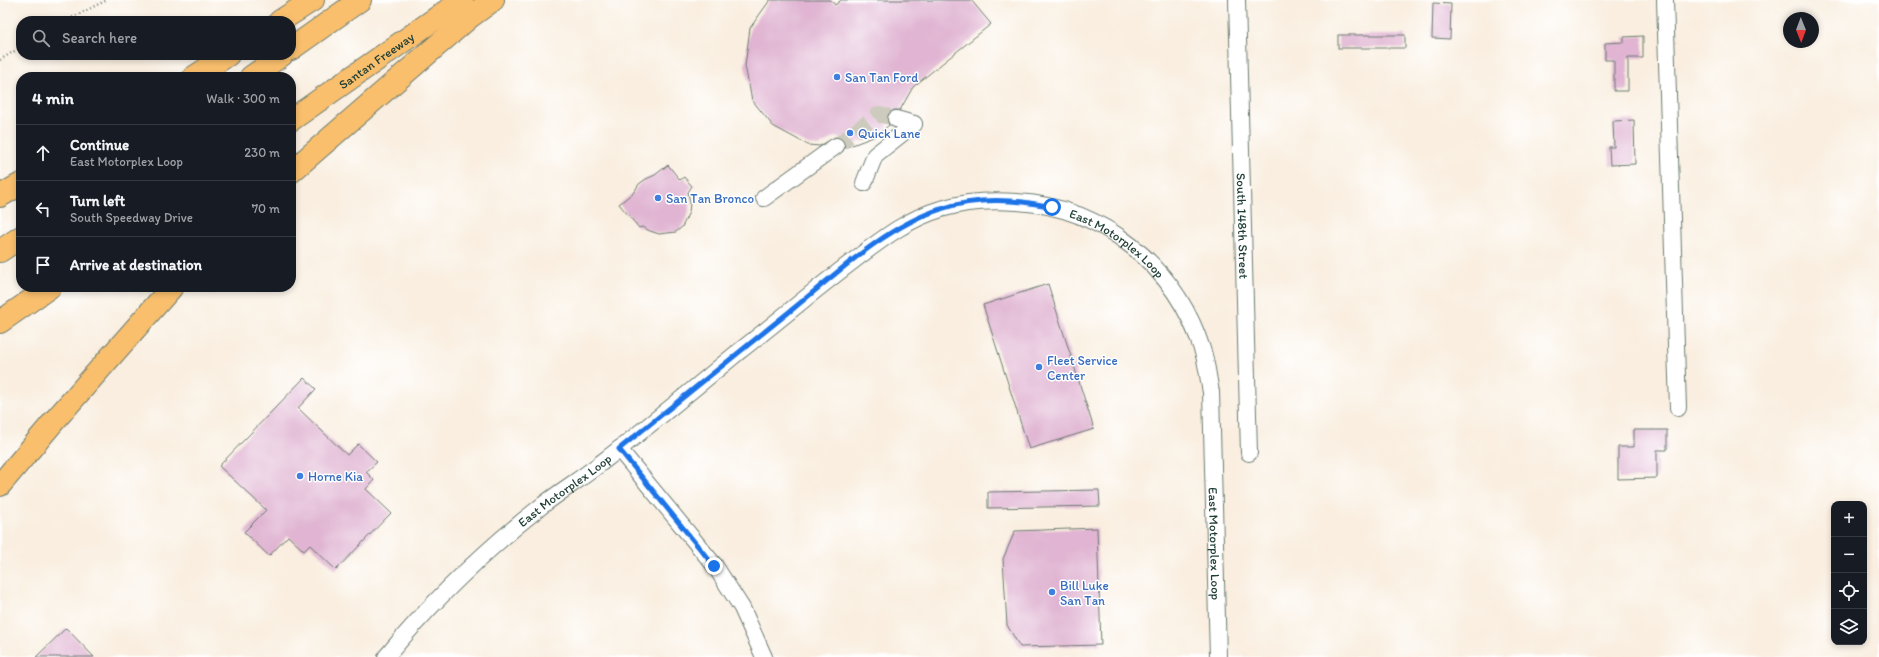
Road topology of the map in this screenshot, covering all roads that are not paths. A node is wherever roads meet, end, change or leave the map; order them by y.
1 (313, 0) edge
2 (360, 0) edge
3 (462, 0) edge
4 (493, 0) edge
5 (1237, 0) edge
6 (1665, 0) edge
7 (288, 16) edge
8 (296, 45) edge
9 (220, 60) edge
10 (275, 60) edge
11 (202, 72) edge
12 (258, 72) edge
13 (296, 116) edge
14 (896, 119) tunnel mouth
15 (836, 146) tunnel mouth
16 (296, 168) edge
17 (864, 183) dead end
18 (16, 187) edge
19 (0, 196) edge
20 (764, 198) dead end
21 (16, 240) edge
22 (0, 251) edge
23 (43, 292) edge
24 (168, 292) edge
25 (0, 322) edge
26 (1678, 408) dead end
27 (619, 449) junction
28 (1249, 453) dead end
29 (0, 485) edge
30 (386, 657) edge
31 (764, 657) edge
32 (1218, 657) edge

1 - 7 highway
2 - 8 highway
3 - 13 highway, Santan Freeway
4 - 16 highway
5 - 28 street, South 148th Street
6 - 26 street
9 - 11 highway
10 - 12 highway
14 - 17 street
15 - 20 street
18 - 19 highway
21 - 22 highway
23 - 25 highway
24 - 29 highway
27 - 30 street, East Motorplex Loop
27 - 31 street
27 - 32 street, East Motorplex Loop

